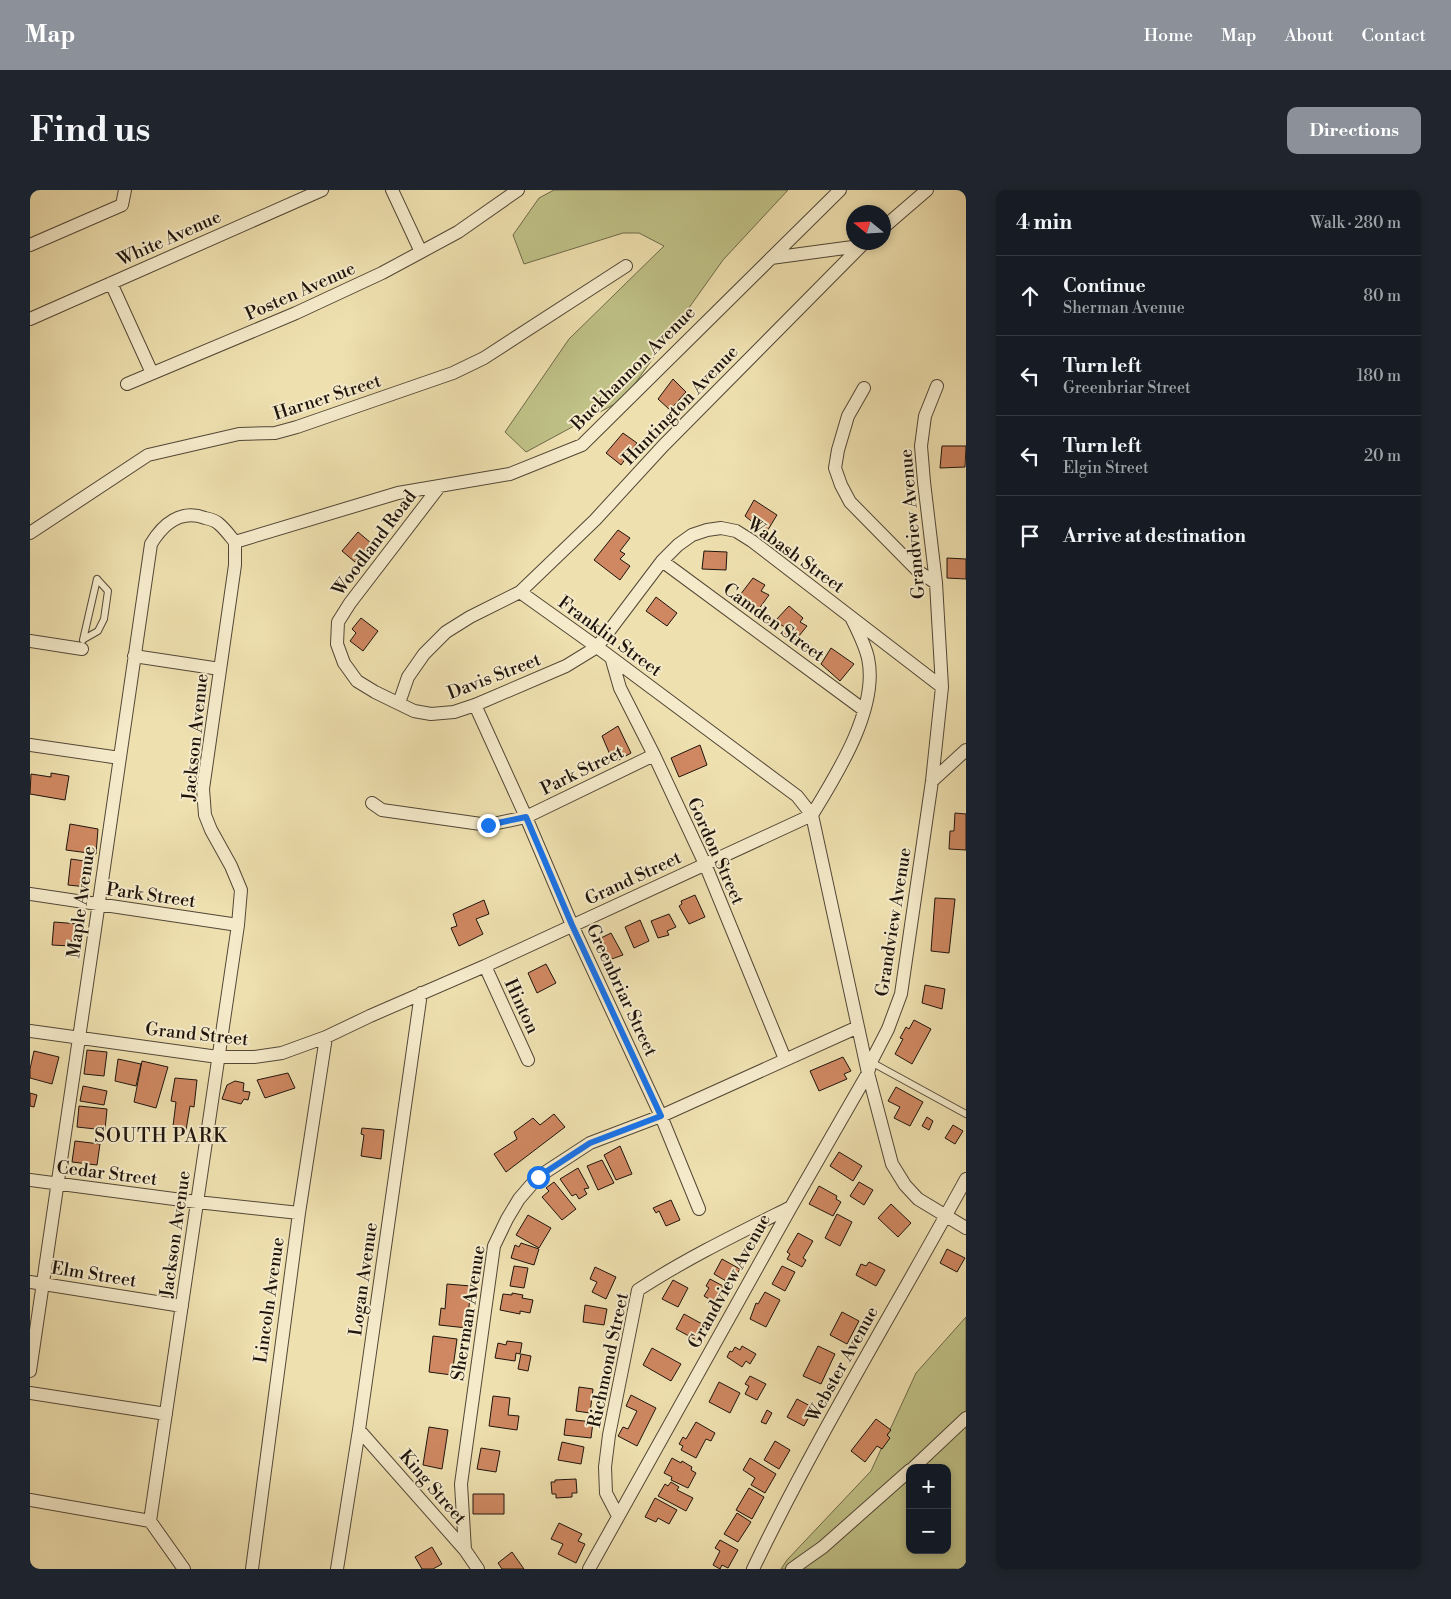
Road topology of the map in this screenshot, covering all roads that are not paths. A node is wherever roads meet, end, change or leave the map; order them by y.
1 (125, 190) edge
2 (322, 190) edge
3 (392, 190) edge
4 (518, 190) edge
5 (840, 190) edge
6 (927, 190) edge
7 (891, 221) edge
8 (30, 245) edge
9 (846, 246) edge
10 (856, 250) edge
11 (420, 252) junction
12 (771, 258) junction
13 (626, 266) dead end
14 (111, 283) junction
15 (30, 319) edge
16 (152, 373) junction
17 (127, 384) dead end
18 (937, 386) dead end
19 (864, 388) dead end
20 (439, 487) junction
21 (30, 533) edge
22 (235, 542) junction
23 (662, 562) junction
24 (936, 583) junction
25 (520, 592) junction
26 (852, 618) junction
27 (338, 622) joint
28 (30, 641) edge
29 (83, 644) junction
30 (597, 647) junction
31 (134, 656) junction
32 (612, 660) junction
33 (220, 669) junction
34 (942, 687) junction
35 (398, 703) junction
36 (475, 705) junction
37 (864, 710) junction
38 (30, 745) edge
39 (966, 750) edge
40 (654, 755) junction
41 (120, 758) junction
42 (932, 781) junction
43 (372, 803) dead end
44 (812, 815) junction
45 (526, 817) junction
46 (705, 864) junction
47 (30, 894) edge
48 (99, 905) junction
49 (238, 925) junction
50 (572, 925) junction
51 (485, 966) junction
52 (421, 993) junction
53 (858, 1027) junction
54 (30, 1031) edge
55 (78, 1037) junction
56 (326, 1037) junction
57 (218, 1057) junction
58 (785, 1059) junction
59 (528, 1060) dead end
60 (870, 1067) junction
61 (966, 1114) edge
62 (661, 1116) junction
63 (966, 1179) edge
64 (30, 1180) edge
65 (58, 1184) junction
66 (197, 1202) junction
67 (791, 1206) junction
68 (699, 1209) dead end
69 (299, 1214) junction
70 (945, 1216) junction
71 (966, 1228) edge
72 (36, 1283) edge
73 (182, 1306) junction
74 (30, 1371) edge
75 (30, 1393) edge
76 (166, 1414) junction
77 (966, 1418) edge
78 (359, 1430) junction
79 (917, 1464) edge
80 (906, 1474) edge
81 (30, 1500) edge
82 (618, 1516) junction
83 (150, 1521) junction
84 (465, 1550) junction
85 (184, 1569) edge
86 (252, 1569) edge
87 (337, 1569) edge
88 (478, 1569) edge
89 (588, 1569) edge
90 (753, 1569) edge
91 (792, 1569) edge

1 - 8 street
2 - 14 street, White Avenue
3 - 11 street
4 - 11 street, Posten Avenue
5 - 12 street, Buckhannon Avenue
6 - 7 street
9 - 12 street
10 - 25 street, Huntington Avenue
11 - 16 street, Posten Avenue
12 - 20 street, Buckhannon Avenue
13 - 21 street, Harner Street
14 - 15 street, White Avenue
14 - 16 street
16 - 17 street, Posten Avenue
18 - 24 street, Grandview Avenue
19 - 24 street
20 - 22 street, Buckhannon Avenue
20 - 27 street, Woodland Road
22 - 31 street, Maple Avenue
22 - 33 street, Jackson Avenue
23 - 26 street, Wabash Street
23 - 30 street, Wabash Street
23 - 37 street, Camden Street
24 - 34 street, Grandview Avenue
25 - 30 street, Franklin Street
25 - 35 street
26 - 34 street, Wabash Street
26 - 37 street
27 - 35 street, Davis Street
28 - 29 street
29 - 29 lane
30 - 32 street, Franklin Street
30 - 36 street, Davis Street
31 - 33 street
31 - 41 street, Maple Avenue
32 - 40 street, Gordon Street
32 - 44 street, Franklin Street
33 - 49 street, Jackson Avenue
34 - 42 street, Grandview Avenue
35 - 36 street, Davis Street
36 - 45 street, Greenbriar Street
37 - 44 street
38 - 41 street
39 - 42 street
40 - 45 street, Park Street
40 - 46 street, Gordon Street
41 - 48 street, Maple Avenue
42 - 60 street, Grandview Avenue
43 - 45 street, Park Street
44 - 46 street, Grand Street
44 - 53 street
45 - 50 street, Greenbriar Street
46 - 50 street, Grand Street
46 - 58 street, Gordon Street
47 - 48 street, Park Street
48 - 49 street, Park Street
48 - 55 street, Maple Avenue
49 - 57 street, Jackson Avenue
50 - 51 street, Grand Street
50 - 62 street, Greenbriar Street
51 - 52 street, Grand Street
51 - 59 street, Hinton
52 - 56 street, Grand Street
52 - 78 street, Logan Avenue
53 - 58 street, Sherman Avenue
53 - 60 street
54 - 55 street, Grand Street
55 - 57 street, Grand Street
55 - 65 street, Maple Avenue
56 - 57 street, Grand Street
56 - 69 street, Lincoln Avenue
57 - 66 street, Jackson Avenue
58 - 62 street, Sherman Avenue
60 - 61 lane
60 - 67 street, Grandview Avenue
60 - 70 street
62 - 68 street, Greenbriar Street
62 - 84 street, Sherman Avenue
63 - 70 street, Webster Avenue
64 - 65 street, Cedar Street
65 - 66 street, Cedar Street
65 - 72 street, Maple Avenue
66 - 69 street, Cedar Street
66 - 73 street, Jackson Avenue
67 - 82 street, Grandview Avenue
67 - 82 street, Richmond Street
69 - 86 street, Lincoln Avenue
70 - 71 street
70 - 90 street, Webster Avenue
72 - 73 street, Elm Street
72 - 74 street, Maple Avenue
73 - 76 street, Jackson Avenue
75 - 76 street
76 - 83 street, Jackson Avenue
77 - 79 street
78 - 84 street, King Street
78 - 87 street, Logan Avenue
80 - 91 street
81 - 83 street
82 - 89 street, Grandview Avenue
83 - 85 street
84 - 88 street, King Street

